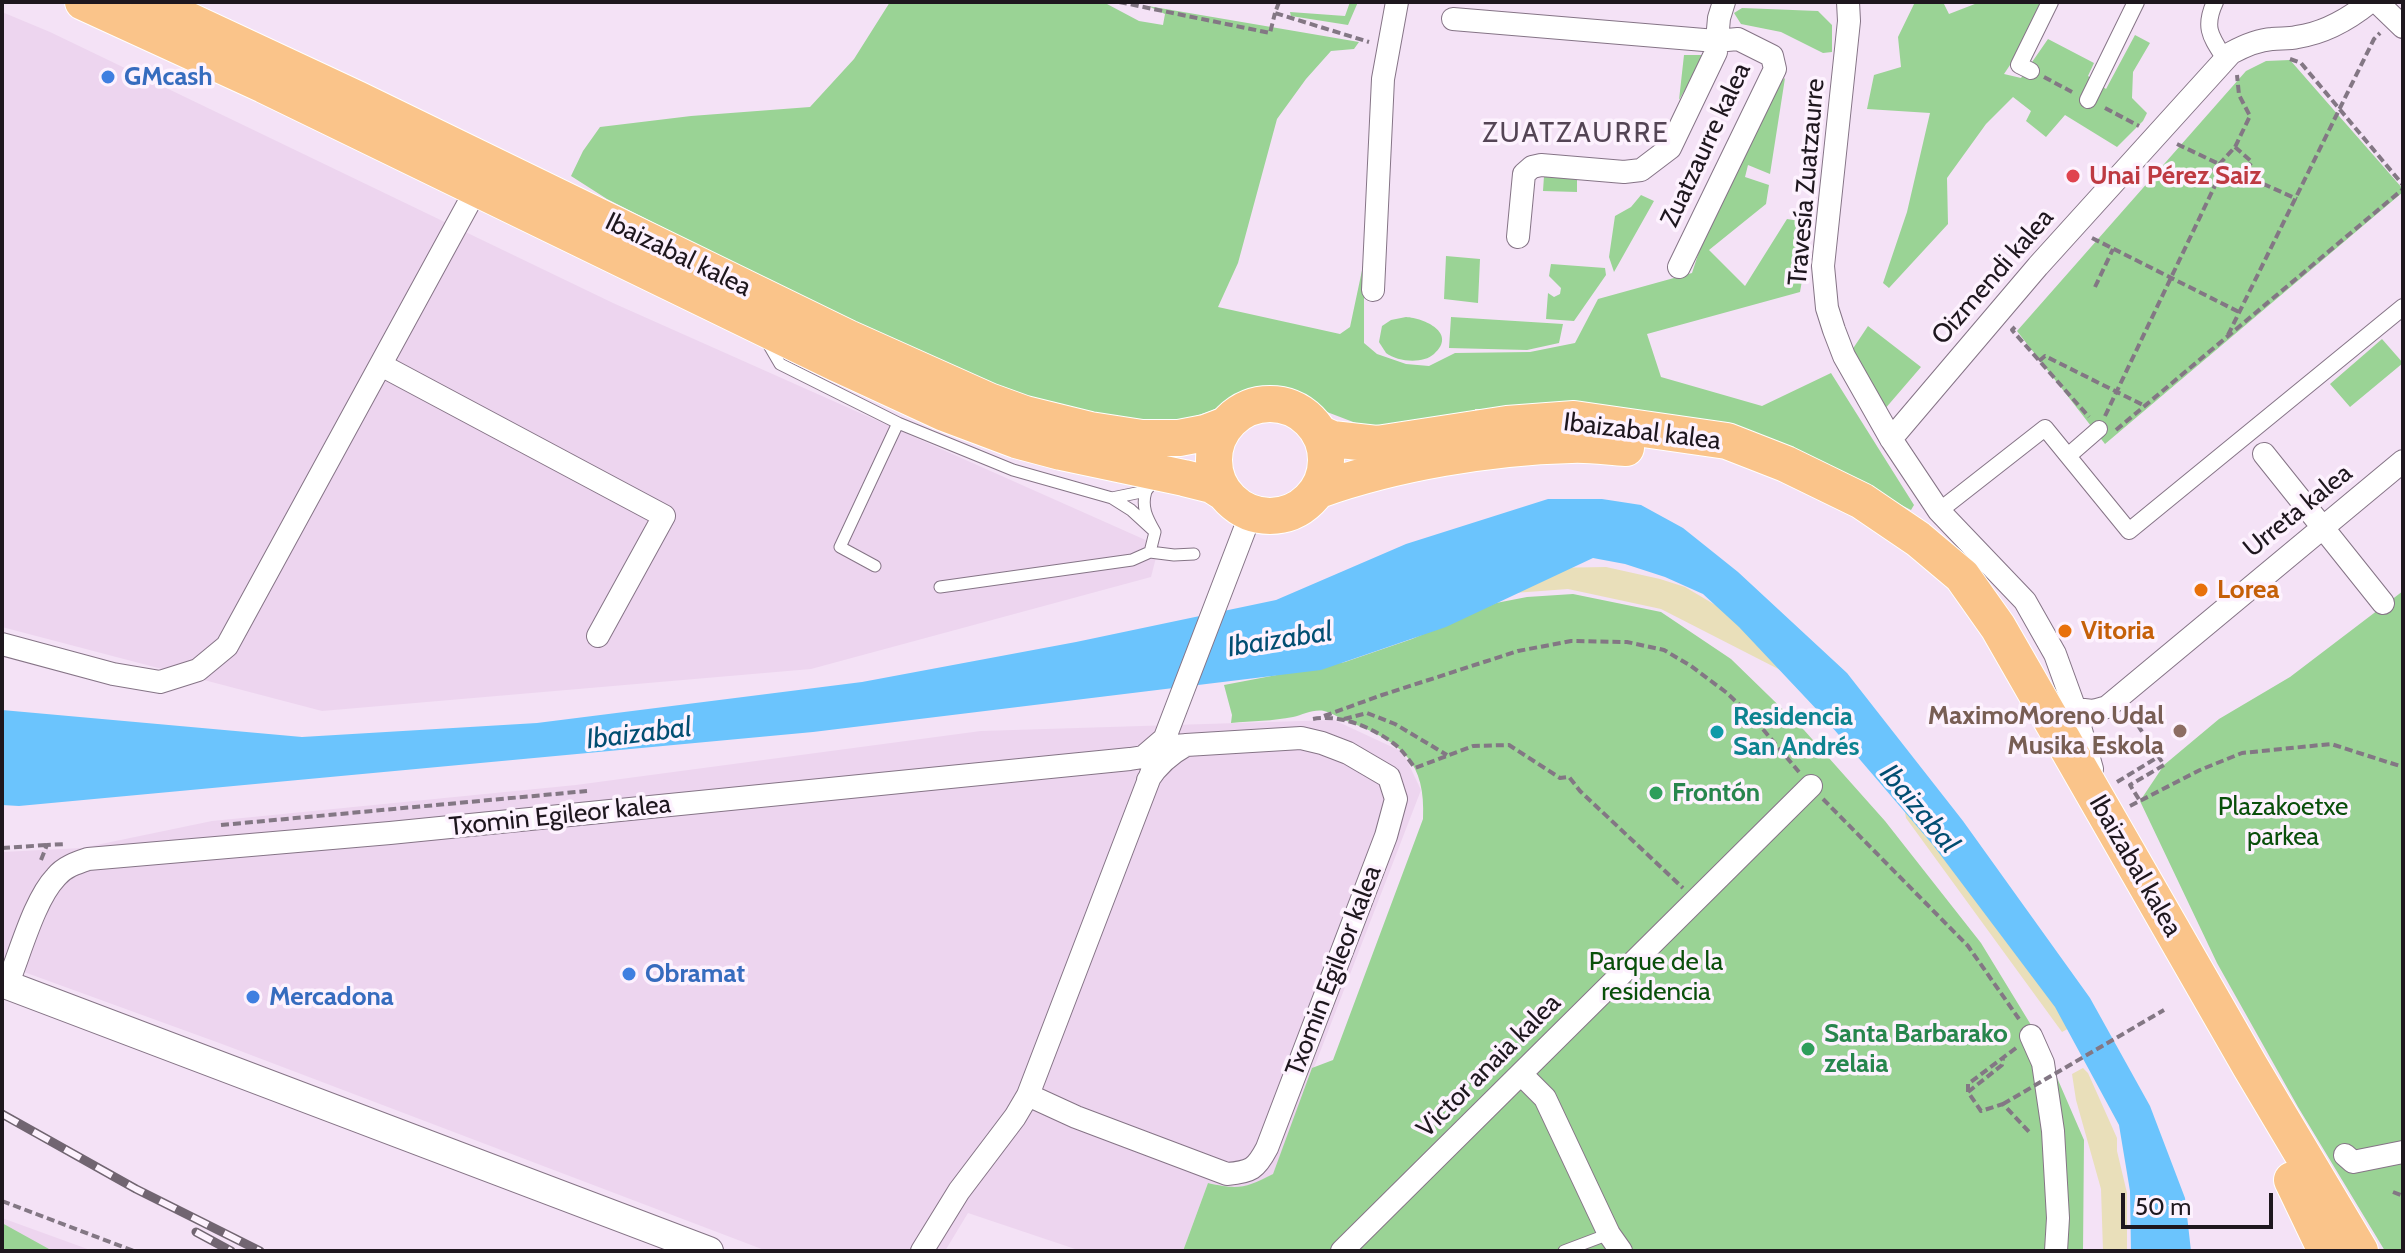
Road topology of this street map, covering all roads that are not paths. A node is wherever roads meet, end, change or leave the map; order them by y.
1 (83, 2) edge
2 (149, 2) edge
3 (1397, 2) edge
4 (1724, 2) edge
5 (1848, 2) edge
6 (2050, 2) edge
7 (2136, 2) edge
8 (2215, 2) edge
9 (2370, 2) edge
10 (2377, 2) edge
11 (1453, 19) dead end
12 (2399, 23) edge
13 (1716, 41) junction
14 (2225, 59) junction
15 (2031, 71) road end
16 (2088, 100) road end
17 (477, 188) junction
18 (1518, 237) dead end
19 (1679, 267) dead end
20 (1373, 290) dead end
21 (2403, 307) edge
22 (757, 324) junction
23 (381, 365) junction
24 (898, 423) junction
25 (1226, 425) junction
26 (2099, 429) road end
27 (1321, 434) junction
28 (1891, 439) junction
29 (2264, 454) dead end
30 (2068, 456) junction
31 (2403, 461) edge
32 (1319, 490) junction
33 (1146, 491) junction
34 (1218, 492) junction
35 (1112, 498) junction
36 (1928, 525) junction
37 (2324, 526) junction
38 (1155, 532) junction
39 (1150, 552) junction
40 (1194, 554) dead end
41 (875, 566) dead end
42 (940, 587) dead end
43 (2383, 603) dead end
44 (598, 636) dead end
45 (2, 644) edge
46 (2075, 709) junction
47 (1164, 739) junction
48 (1186, 745) junction
49 (1109, 761) junction
50 (1152, 774) junction
51 (1811, 786) road end
52 (2117, 801) junction
53 (5, 984) edge
54 (2031, 1036) road end
55 (1521, 1074) junction
56 (1028, 1095) junction
57 (2403, 1152) edge
58 (2345, 1155) dead end
59 (1615, 1243) edge
60 (709, 1251) edge
61 (922, 1251) edge
62 (1342, 1251) edge
63 (1564, 1251) edge
64 (2056, 1251) edge
65 (2326, 1251) edge
66 (2360, 1251) edge

1 - 17 highway, Ibaizabal kalea
2 - 25 highway, Ibaizabal kalea
3 - 20 street
4 - 13 street, Zuatzaurre kalea
5 - 28 street, Travesía Zuatzaurre
6 - 15 street
7 - 16 street
8 - 14 street
9 - 14 street, Oizmendi kalea
10 - 12 street
11 - 13 street, Zuatzaurre kalea
13 - 18 street, Zuatzaurre kalea
13 - 19 street, Zuatzaurre kalea
14 - 28 street, Oizmendi kalea
17 - 22 highway, Ibaizabal kalea
17 - 23 street
21 - 30 street
22 - 24 lane
22 - 34 highway, Ibaizabal kalea
23 - 44 street
23 - 45 street
24 - 35 lane
24 - 41 lane
25 - 27 highway
25 - 34 highway
26 - 30 street
27 - 32 highway
27 - 36 highway, Ibaizabal kalea
28 - 36 street, Travesía Zuatzaurre
29 - 37 street
30 - 36 street
31 - 37 street, Urreta kalea
32 - 34 highway
32 - 65 highway, Ibaizabal kalea
33 - 34 lane
33 - 35 lane
33 - 38 lane
34 - 47 street
35 - 38 lane
36 - 46 street, Travesía Zuatzaurre
36 - 52 highway, Ibaizabal kalea
37 - 43 street
37 - 46 street, Urreta kalea
38 - 39 lane
39 - 40 lane
39 - 42 lane
46 - 52 street, Travesía Zuatzaurre
47 - 48 street
47 - 49 street, Txomin Egileor kalea
47 - 50 street
48 - 50 street
48 - 56 street, Txomin Egileor kalea
49 - 50 street
49 - 53 street, Txomin Egileor kalea
50 - 56 street
51 - 55 street, Victor anaia kalea
52 - 66 highway, Ibaizabal kalea
53 - 60 street
54 - 64 street
55 - 59 street
55 - 62 street, Victor anaia kalea
56 - 61 street
57 - 58 street
59 - 63 lane

